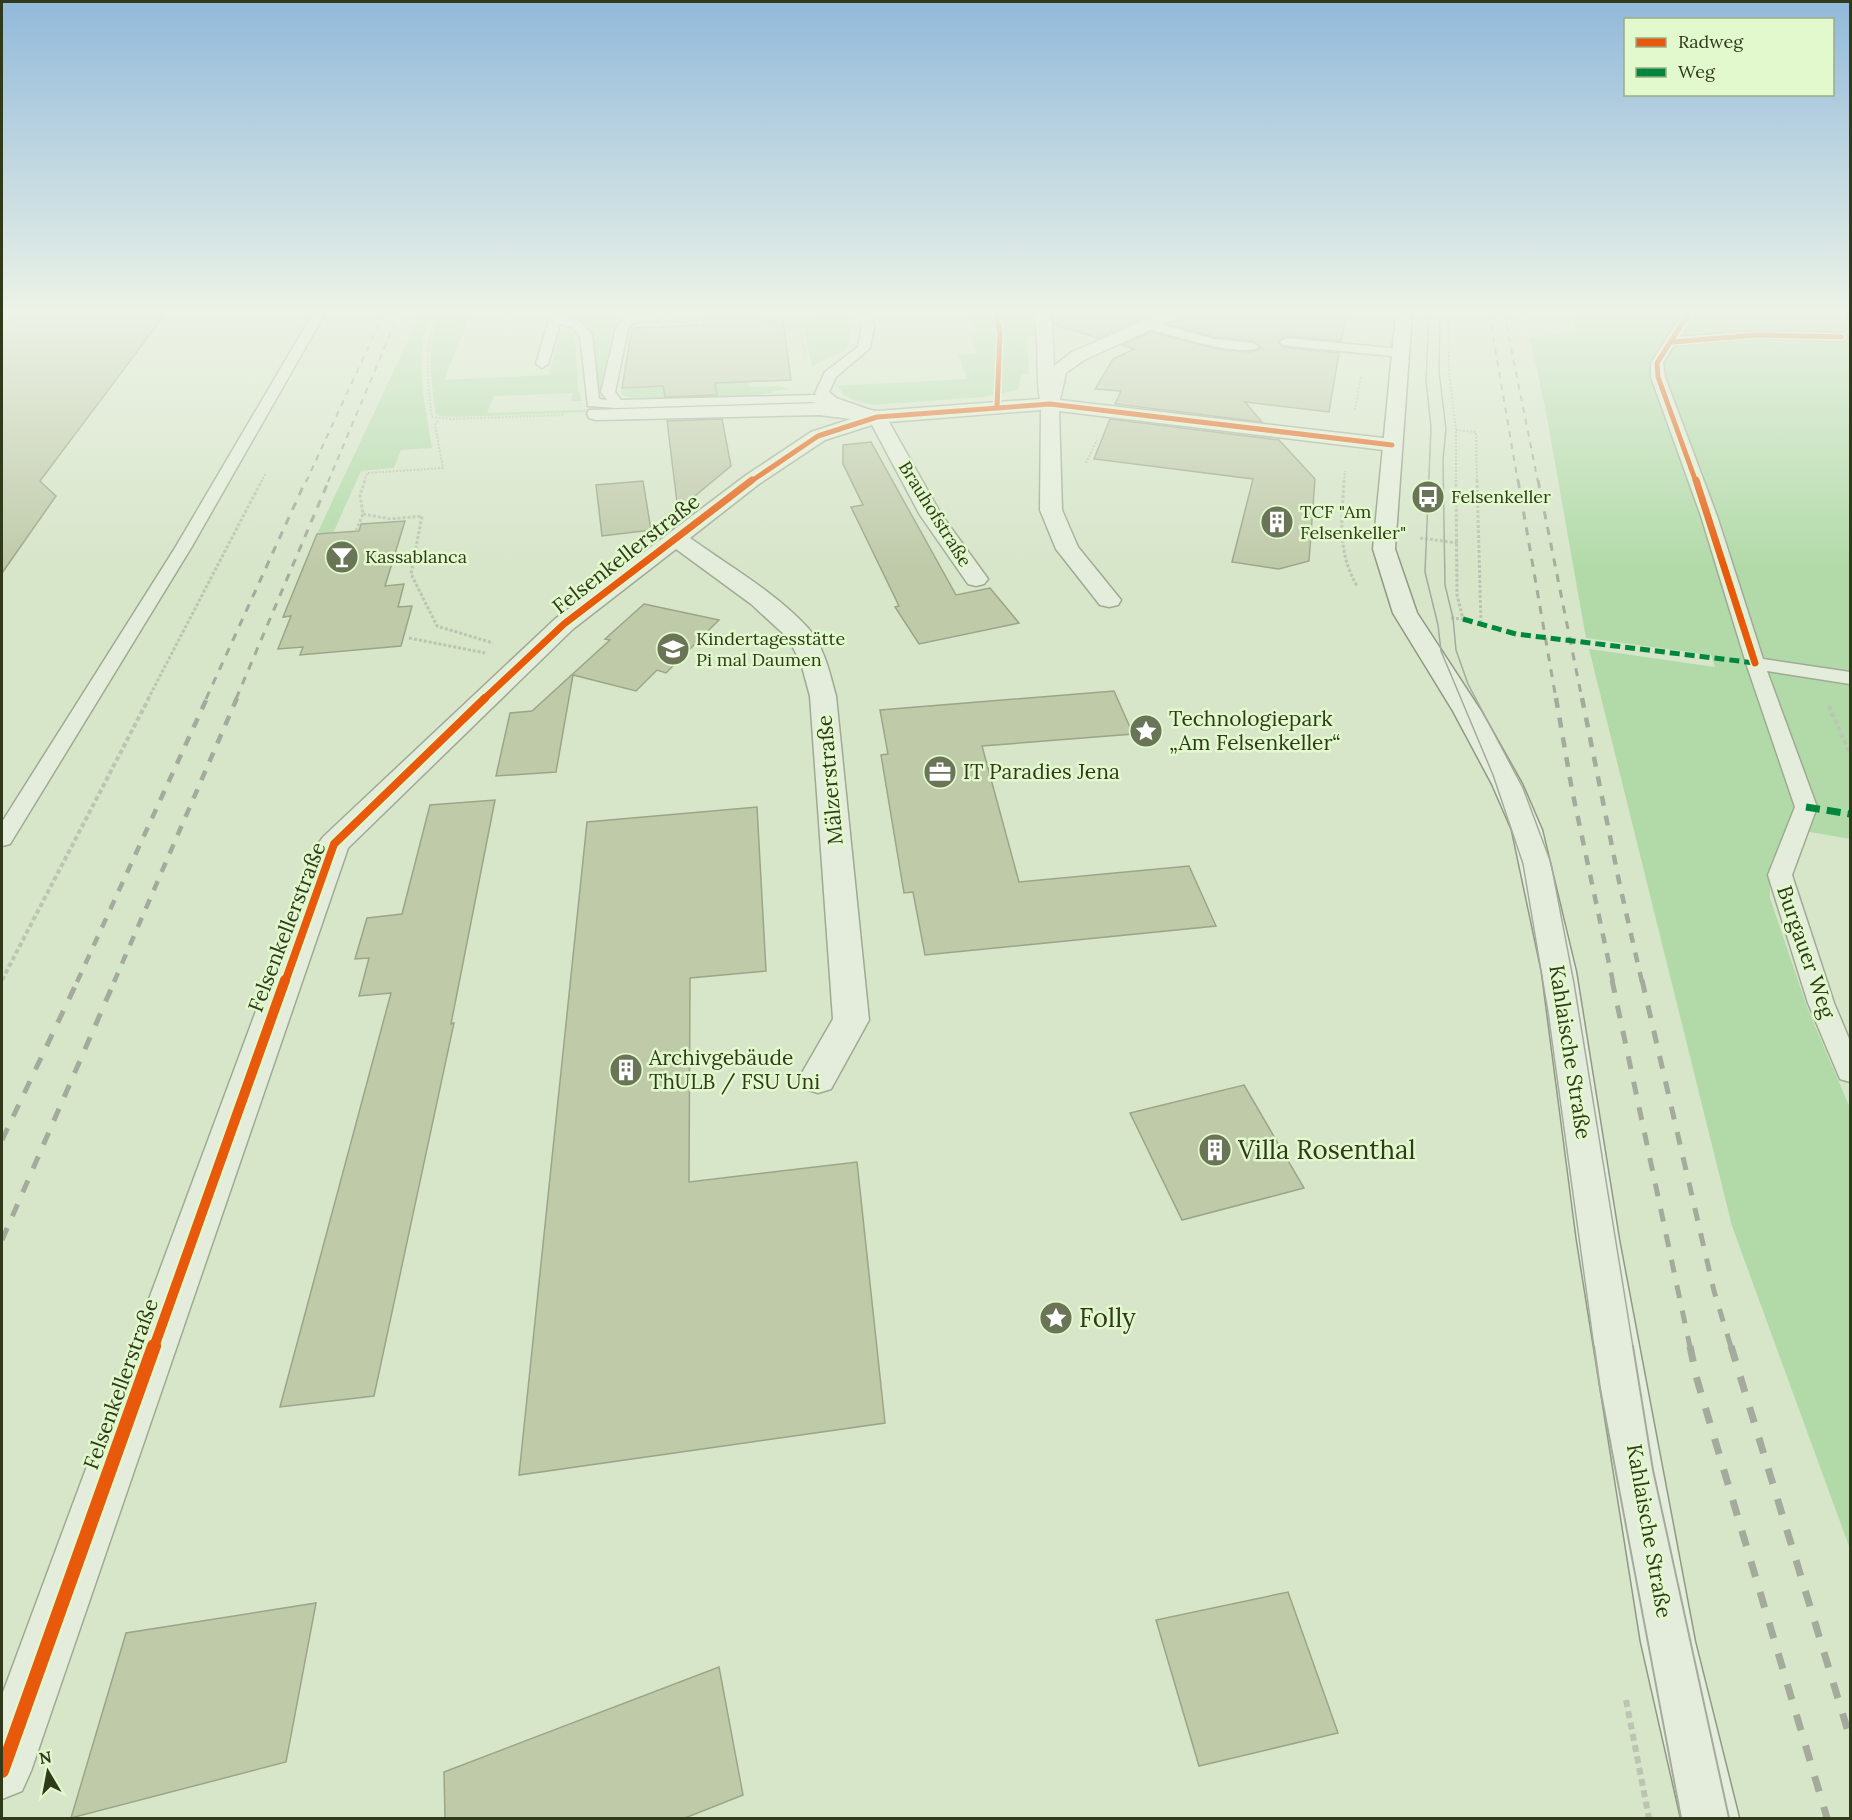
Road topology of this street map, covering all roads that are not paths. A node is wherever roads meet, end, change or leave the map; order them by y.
1 (270, 398) edge
2 (592, 398) edge
3 (612, 398) edge
4 (828, 398) edge
5 (1049, 398) edge
6 (1051, 398) edge
7 (1396, 398) edge
8 (1666, 398) edge
9 (831, 401) junction
10 (616, 404) junction
11 (1050, 404) junction
12 (596, 414) road end
13 (877, 417) junction
14 (1392, 445) junction
15 (675, 538) junction
16 (976, 579) dead end
17 (1109, 600) dead end
18 (1755, 663) junction
19 (1851, 678) edge
20 (2, 839) edge
21 (1851, 1071) edge
22 (818, 1078) dead end
23 (2, 1771) edge
24 (1710, 1818) edge

1 - 20 lane
2 - 10 lane
3 - 10 lane
4 - 9 lane
5 - 11 street
6 - 11 street
7 - 14 street, Kahlaische Straße
8 - 18 lane, Burgauer Weg
9 - 10 lane
9 - 13 lane
11 - 13 street, Felsenkellerstraße
11 - 14 street, Felsenkellerstraße
11 - 17 street
12 - 13 street
13 - 15 street, Felsenkellerstraße
13 - 16 street, Brauhofstraße
14 - 24 street, Kahlaische Straße
15 - 22 street, Mälzerstraße
15 - 23 street, Felsenkellerstraße
18 - 19 lane
18 - 21 lane, Burgauer Weg

